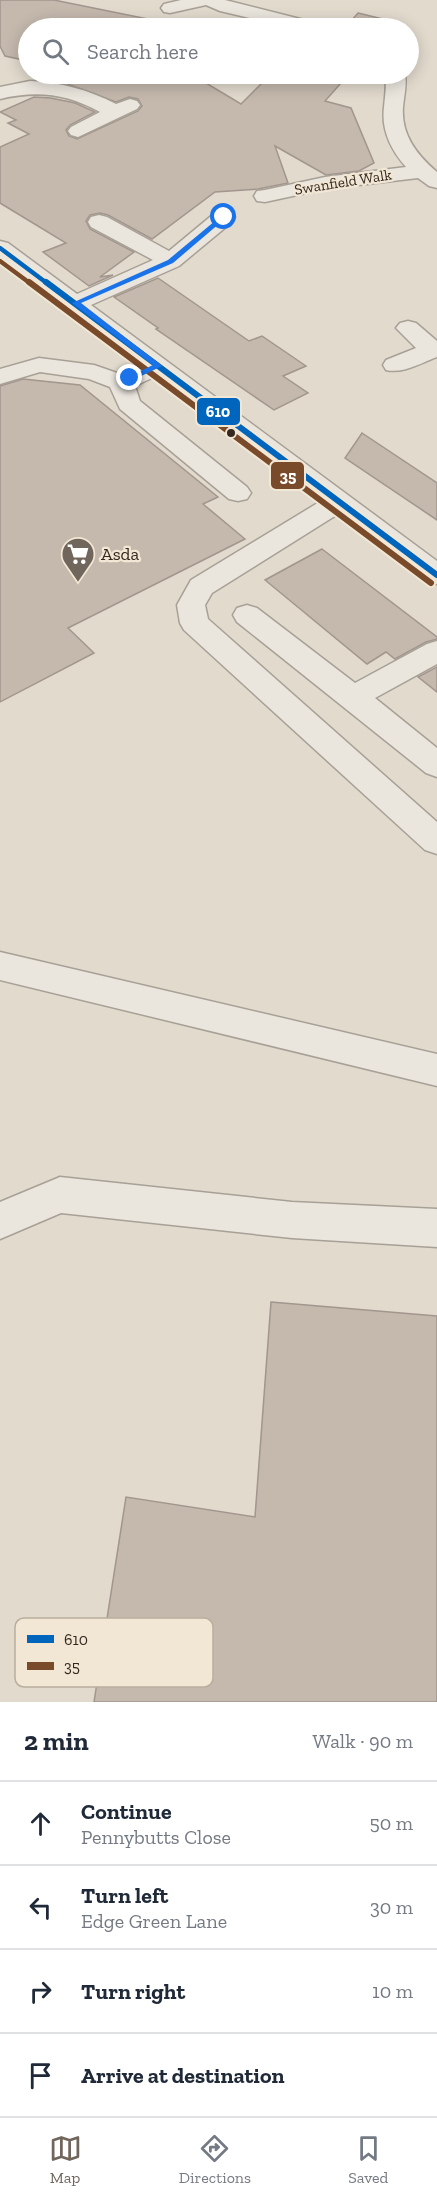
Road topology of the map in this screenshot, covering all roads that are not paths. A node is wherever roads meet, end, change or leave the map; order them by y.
1 (203, 0) edge
2 (210, 0) edge
3 (170, 8) dead end
4 (272, 18) edge
5 (397, 84) edge
6 (0, 93) edge
7 (78, 131) dead end
8 (429, 177) edge
9 (265, 196) dead end
10 (224, 217) dead end
11 (99, 222) dead end
12 (0, 248) edge
13 (171, 261) junction
14 (76, 303) junction
15 (408, 328) dead end
16 (435, 348) edge
17 (395, 365) dead end
18 (158, 366) junction
19 (0, 377) edge
20 (121, 383) junction
21 (238, 493) dead end
22 (339, 502) junction
23 (437, 575) edge
24 (247, 615) dead end
25 (437, 651) edge
26 (353, 697) junction
27 (437, 765) edge
28 (437, 841) edge
29 (0, 966) edge
30 (437, 1070) edge
31 (0, 1221) edge
32 (437, 1228) edge

1 - 3 street
2 - 4 street
5 - 8 street
6 - 7 street
8 - 9 street, Swanfield Walk
10 - 13 street
11 - 13 street
12 - 14 street
13 - 14 street
14 - 18 street
15 - 16 street
16 - 17 street
18 - 20 street
18 - 22 street
19 - 20 street
20 - 21 street
22 - 23 street
22 - 28 street
24 - 26 street
25 - 26 street
26 - 27 street
29 - 30 street
31 - 32 street

